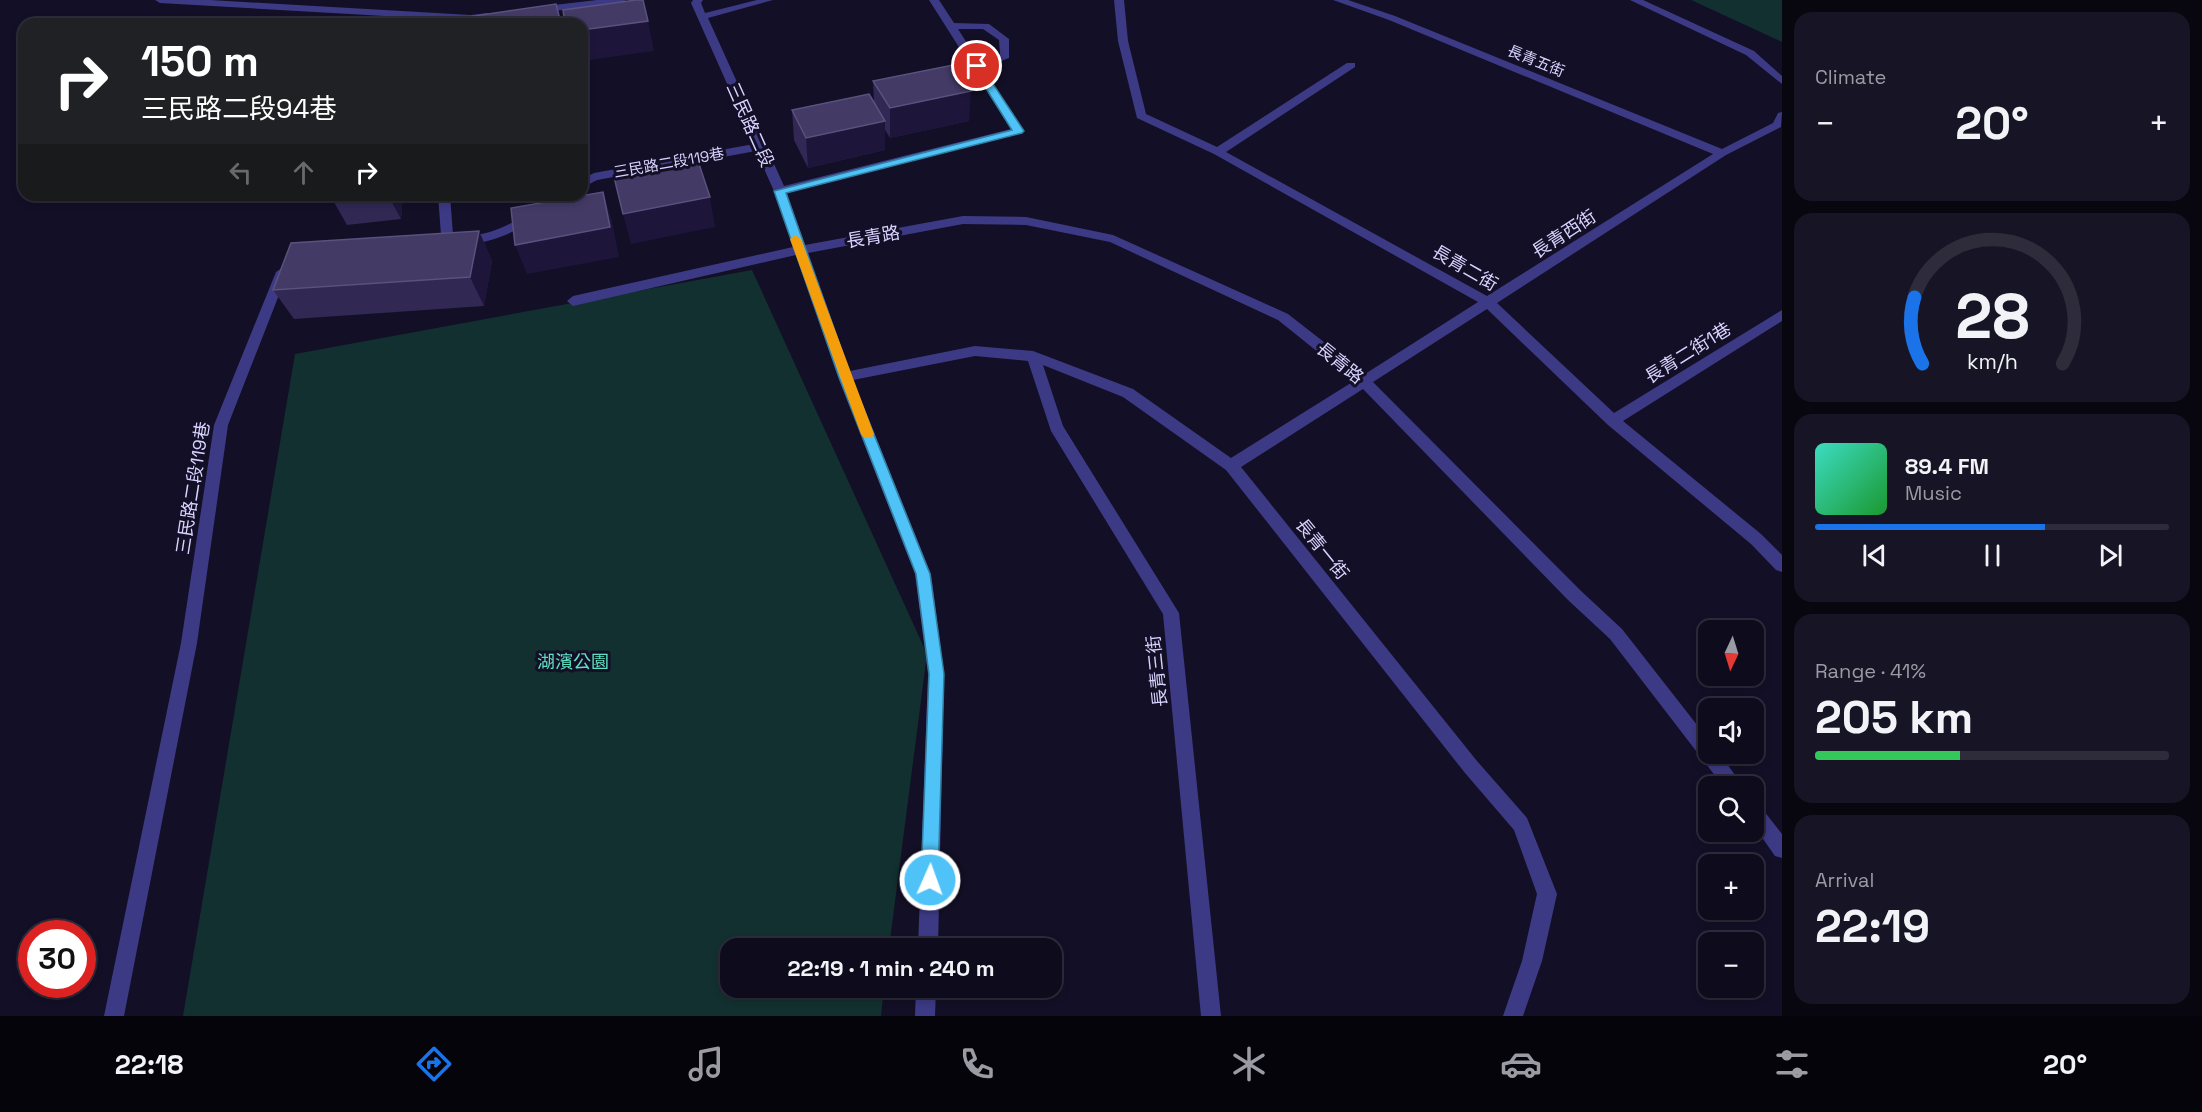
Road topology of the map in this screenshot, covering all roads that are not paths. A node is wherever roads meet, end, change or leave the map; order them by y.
1 (160, 0) edge
2 (621, 0) edge
3 (698, 0) edge
4 (768, 0) edge
5 (934, 0) edge
6 (1119, 0) edge
7 (1338, 0) edge
8 (1635, 0) edge
9 (266, 3) edge
10 (528, 11) edge
11 (494, 15) edge
12 (702, 17) junction
13 (436, 18) edge
14 (482, 18) edge
15 (951, 26) junction
16 (1351, 65) dead end
17 (977, 66) junction
18 (1782, 81) edge
19 (1782, 115) edge
20 (759, 147) junction
21 (1218, 152) junction
22 (1722, 153) junction
23 (588, 180) edge
24 (780, 191) junction
25 (444, 201) edge
26 (554, 201) edge
27 (799, 250) junction
28 (291, 265) edge
29 (573, 301) dead end
30 (1489, 303) junction
31 (1782, 315) edge
32 (1033, 356) junction
33 (845, 377) junction
34 (1363, 380) junction
35 (1613, 421) junction
36 (1231, 466) junction
37 (1782, 565) edge
38 (1726, 776) edge
39 (1764, 825) edge
40 (1782, 849) edge
41 (928, 938) edge
42 (926, 998) edge
43 (114, 1016) edge
44 (925, 1016) edge
45 (1211, 1016) edge
46 (1513, 1016) edge

1 - 9 street
2 - 10 street
3 - 12 street, 三民路二段
4 - 12 street
5 - 15 street
6 - 21 street, 長青二街
7 - 22 street, 長青五街
8 - 18 street
9 - 13 street
11 - 14 street
12 - 20 street, 三民路二段
15 - 17 street
15 - 17 street
16 - 21 street
17 - 24 street
19 - 22 street, 長青西街
20 - 23 street, 三民路二段119巷
20 - 24 street, 三民路二段
21 - 30 street, 長青二街
22 - 30 street, 長青西街
24 - 27 street, 三民路二段
25 - 26 street
27 - 29 street, 長青路
27 - 33 street, 三民路二段
27 - 34 street, 長青路
28 - 43 street, 三民路二段119巷
30 - 34 street, 長青西街
30 - 35 street, 長青二街
31 - 35 street, 長青二街1巷
32 - 33 street, 長青一街
32 - 36 street, 長青一街
32 - 45 street, 長青三街
33 - 41 street, 三民路二段
34 - 36 street, 長青西街
34 - 38 street, 長青路
35 - 37 street, 長青二街
36 - 46 street, 長青一街
39 - 40 street
42 - 44 street

